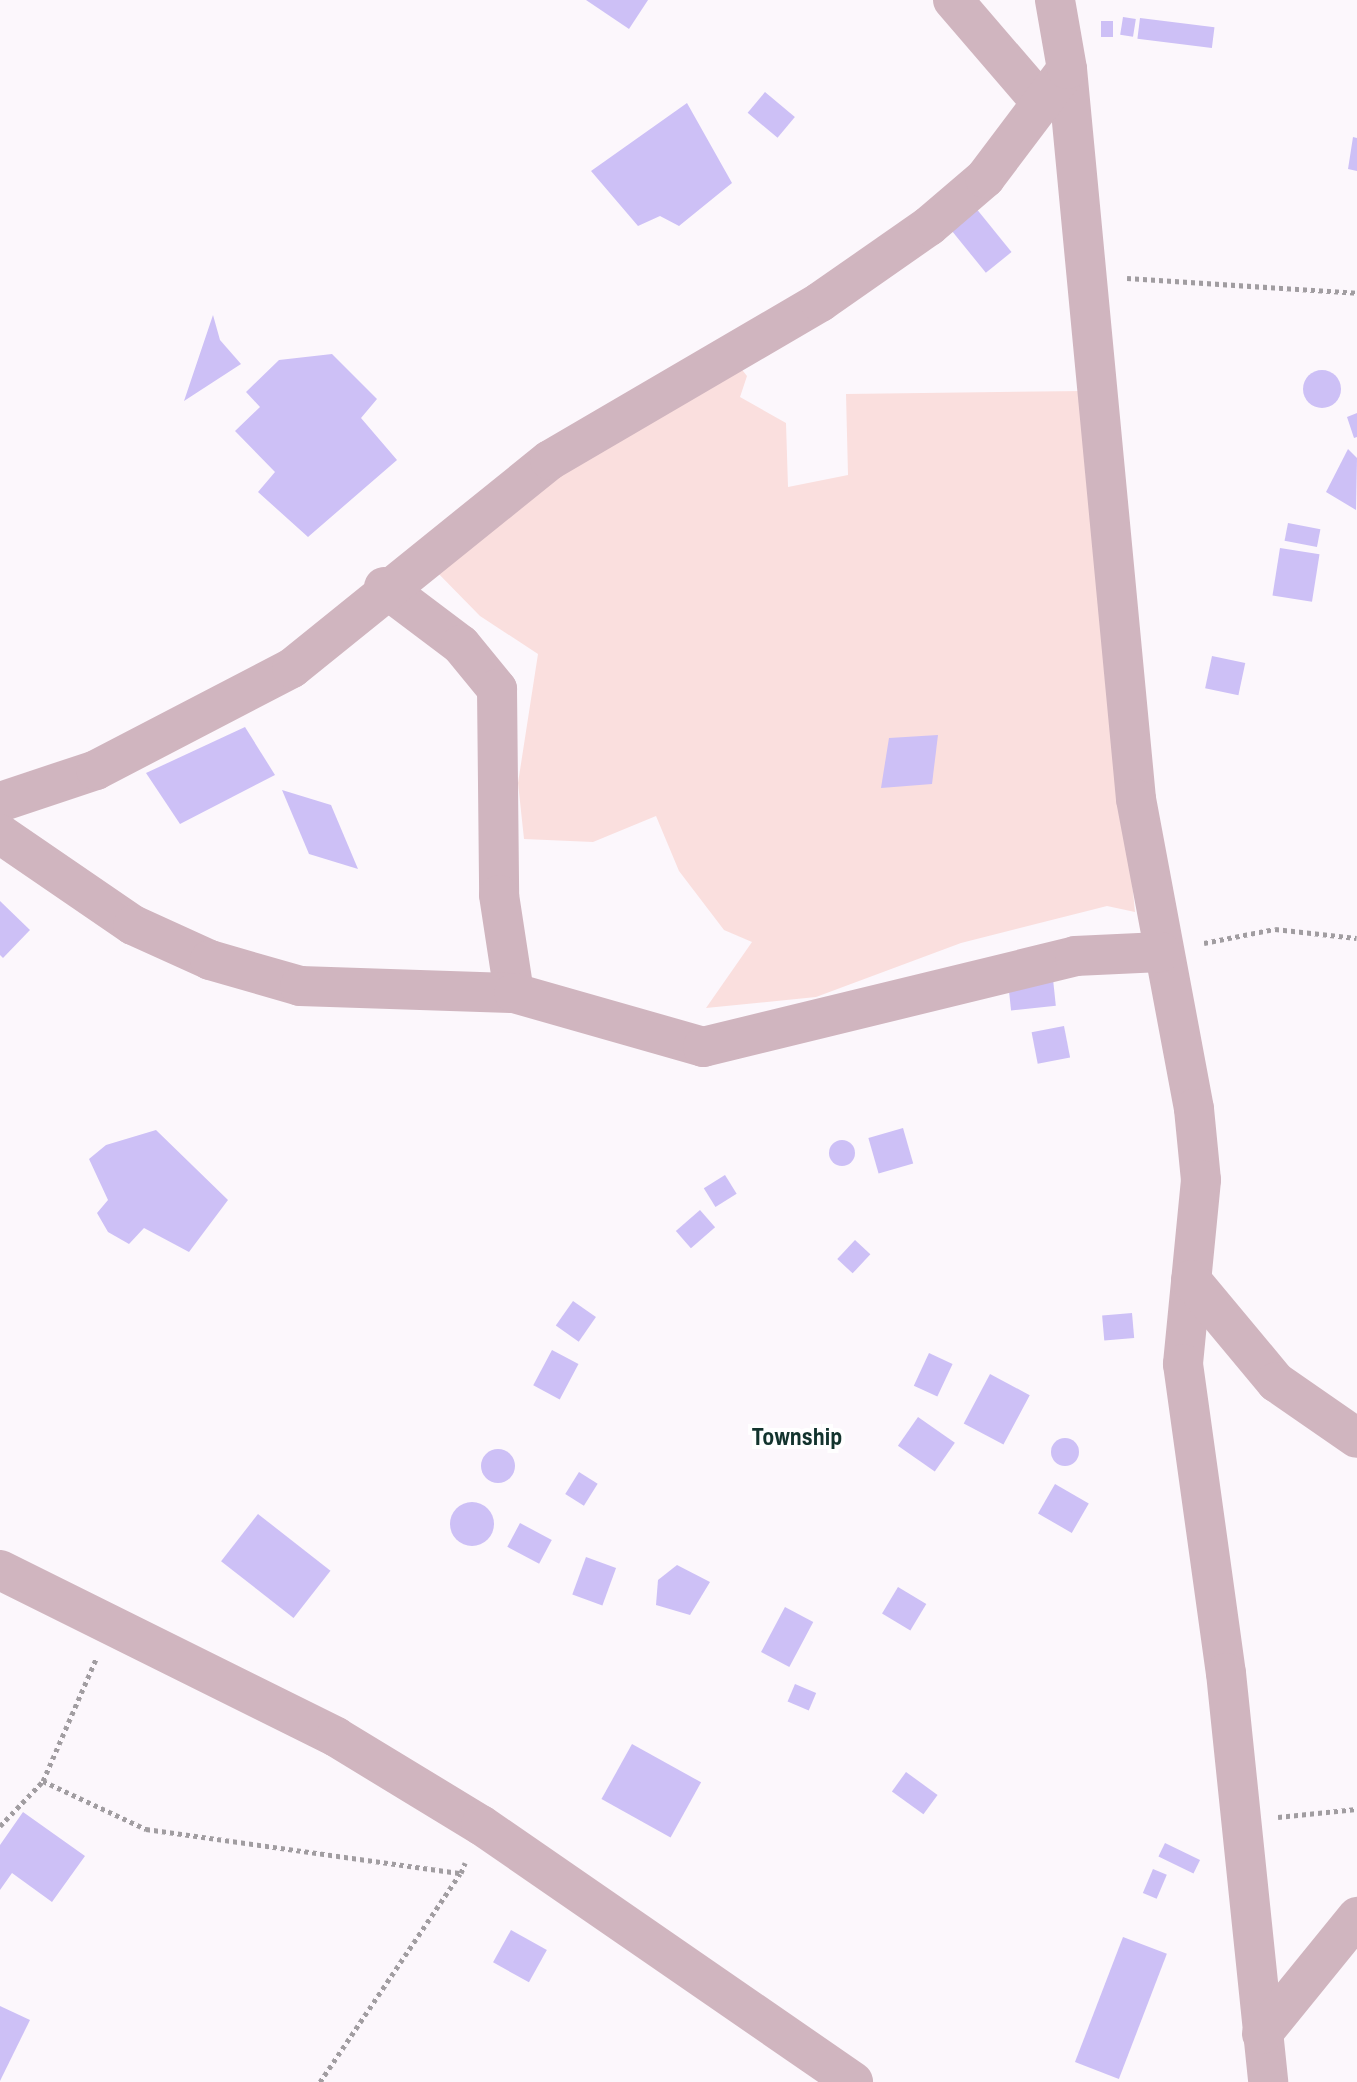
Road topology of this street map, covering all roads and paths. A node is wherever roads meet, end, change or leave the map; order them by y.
1 (953, 0) edge
2 (1055, 0) edge
3 (1067, 69) junction
4 (1040, 101) junction
5 (1086, 274) junction
6 (1357, 293) edge
7 (384, 587) junction
8 (0, 802) edge
9 (0, 834) edge
10 (1357, 938) edge
11 (1161, 952) junction
12 (514, 993) junction
13 (1191, 1280) junction
14 (1357, 1438) edge
15 (0, 1570) edge
16 (110, 1628) junction
17 (43, 1781) junction
18 (1357, 1809) edge
19 (1244, 1821) junction
20 (481, 1825) junction
21 (0, 1826) edge
22 (461, 1873) junction
23 (1355, 1923) edge
24 (1262, 2034) junction
25 (320, 2082) edge
26 (853, 2082) edge
27 (1268, 2082) edge

1 - 4 street
2 - 3 street
3 - 4 street
3 - 5 street
4 - 7 street
5 - 6 path
5 - 11 street
7 - 8 street
7 - 12 street
9 - 12 street
10 - 11 path
11 - 12 street
11 - 13 street
13 - 14 street
13 - 19 street
15 - 16 street
16 - 17 path
16 - 20 street
17 - 21 path
17 - 22 path
18 - 19 path
19 - 24 street
20 - 22 path
20 - 26 street
22 - 25 path
23 - 24 street
24 - 27 street

